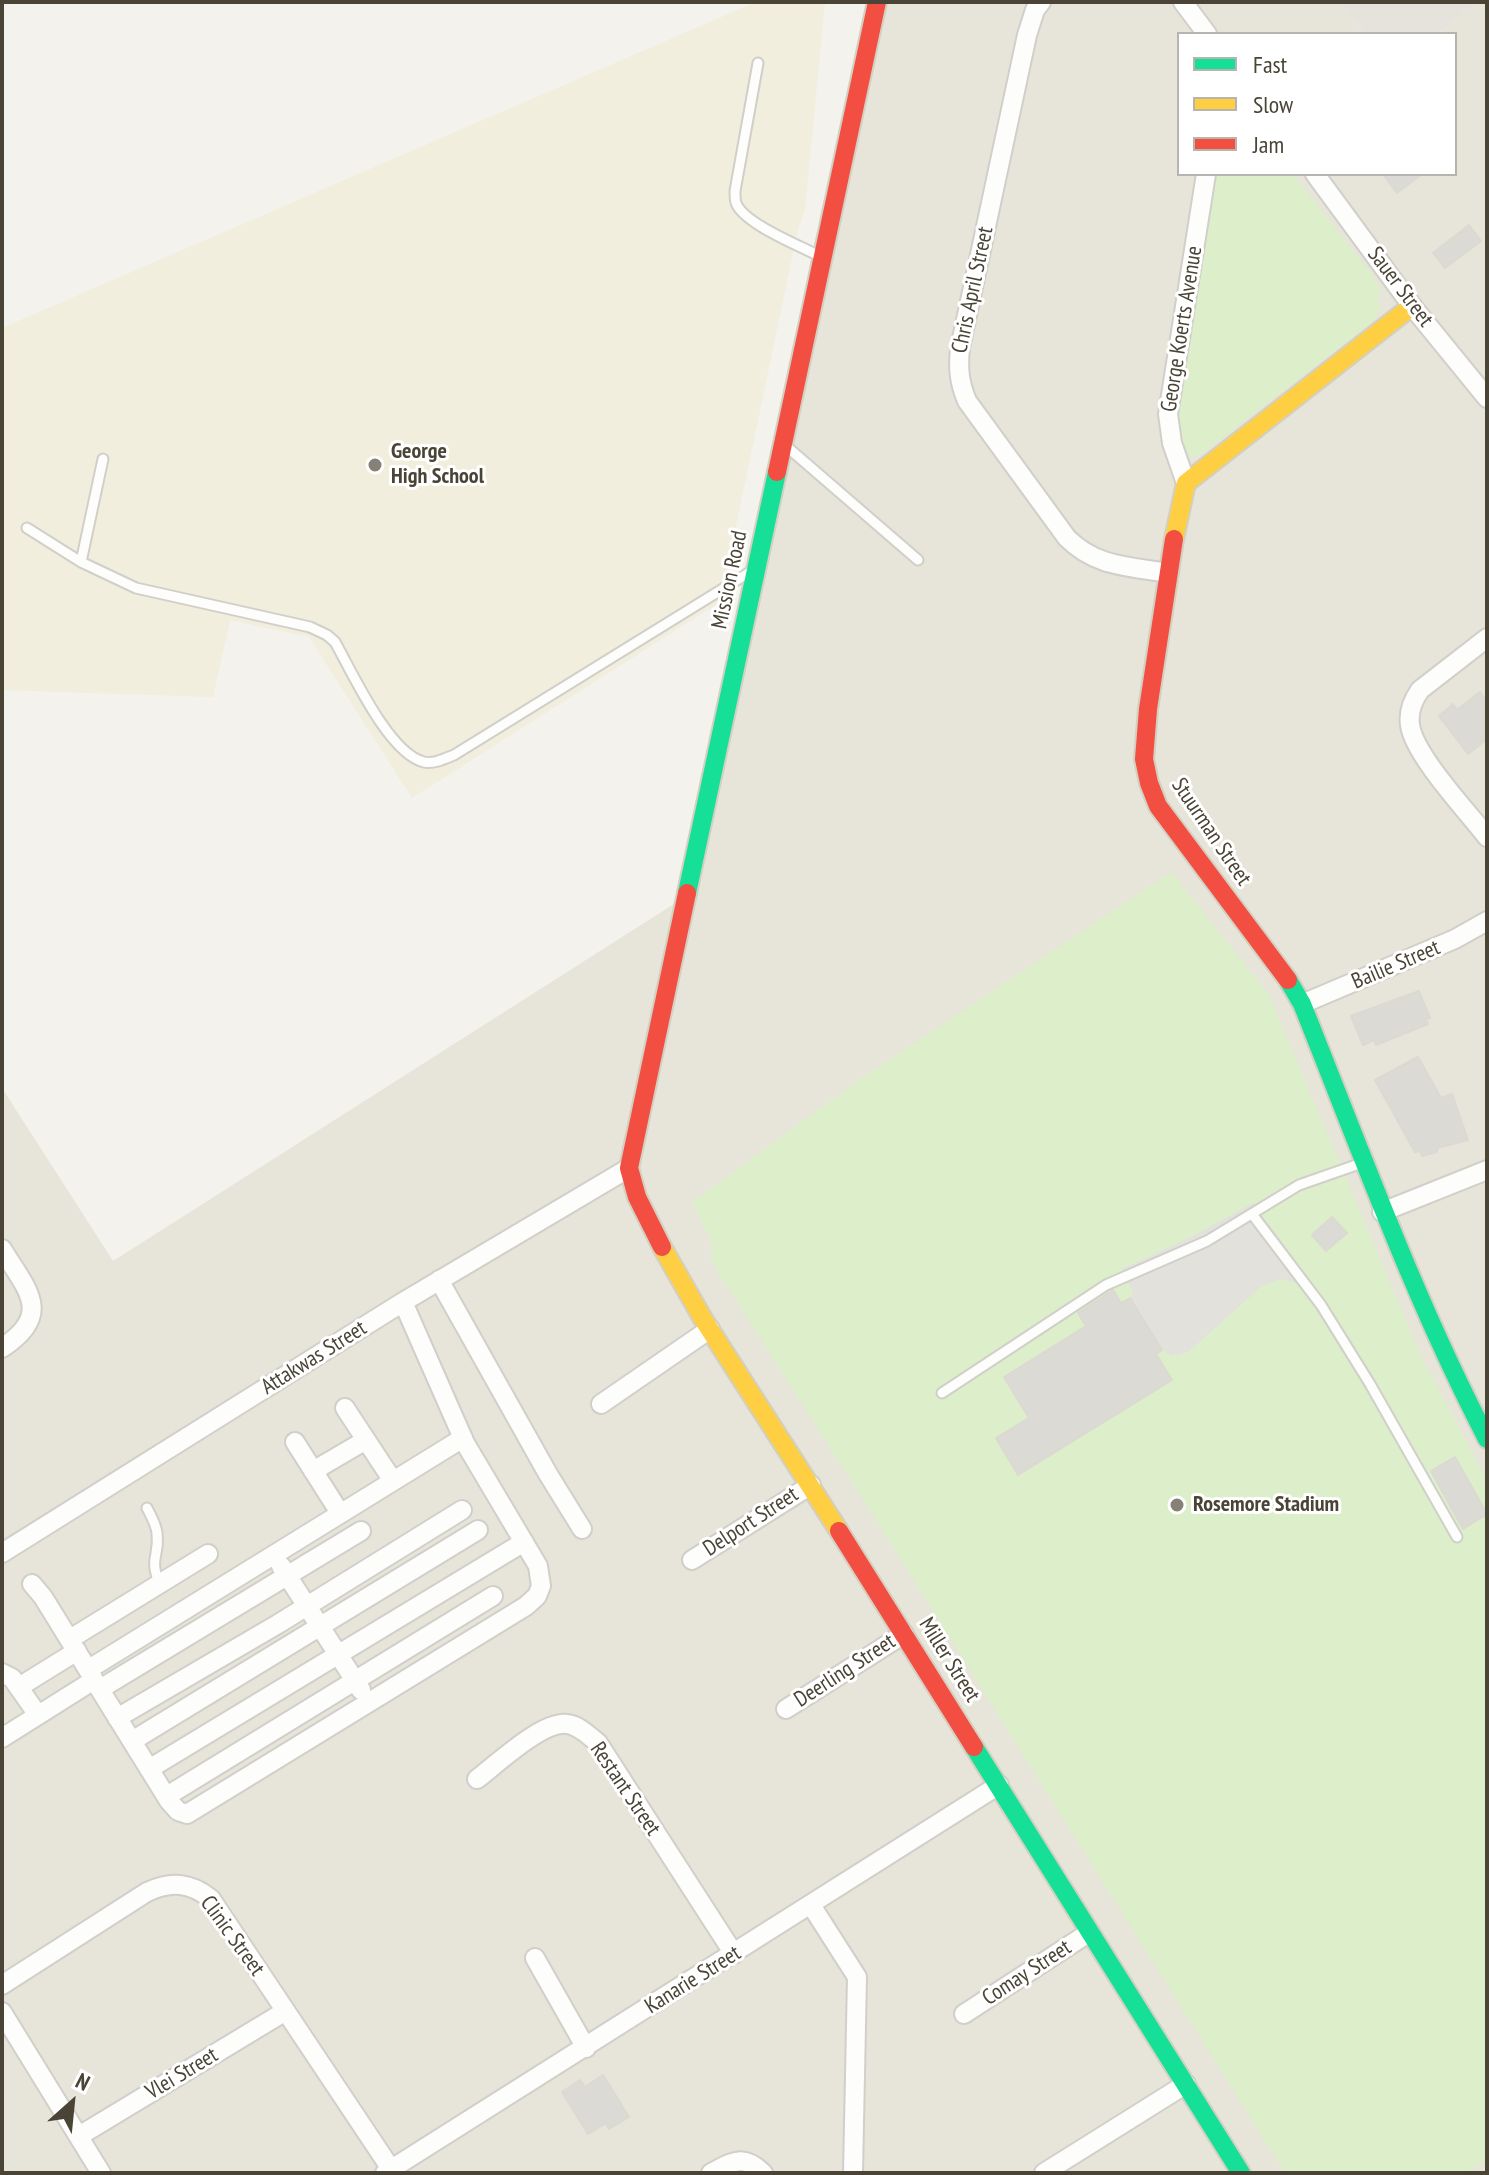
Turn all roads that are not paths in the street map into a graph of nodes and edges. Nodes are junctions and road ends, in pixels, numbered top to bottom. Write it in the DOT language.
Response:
graph roads {
  1 [pos="877,2"];
  2 [pos="1041,2"];
  3 [pos="1183,2"];
  4 [pos="1206,32"];
  5 [pos="758,63"];
  6 [pos="1206,176"];
  7 [pos="1316,176"];
  8 [pos="822,258"];
  9 [pos="1412,306"];
  10 [pos="1487,398"];
  11 [pos="783,444"];
  12 [pos="103,459"];
  13 [pos="1186,483"];
  14 [pos="27,528"];
  15 [pos="918,560"];
  16 [pos="81,562"];
  17 [pos="757,568"];
  18 [pos="1167,573"];
  19 [pos="1487,638"];
  20 [pos="1487,837"];
  21 [pos="1487,921"];
  22 [pos="1302,1004"];
  23 [pos="1363,1163"];
  24 [pos="629,1168"];
  25 [pos="1487,1170"];
  26 [pos="1382,1212"];
  27 [pos="1252,1214"];
  28 [pos="2,1249"];
  29 [pos="439,1280"];
  30 [pos="403,1302"];
  31 [pos="710,1329"];
  32 [pos="2,1348"];
  33 [pos="942,1393"];
  34 [pos="601,1404"];
  35 [pos="345,1408"];
  36 [pos="463,1438"];
  37 [pos="1487,1439"];
  38 [pos="366,1440"];
  39 [pos="295,1442"];
  40 [pos="313,1471"];
  41 [pos="393,1481"];
  42 [pos="811,1485"];
  43 [pos="147,1508"];
  44 [pos="462,1510"];
  45 [pos="340,1513"];
  46 [pos="582,1529"];
  47 [pos="478,1530"];
  48 [pos="361,1531"];
  49 [pos="1457,1537"];
  50 [pos="524,1542"];
  51 [pos="394,1551"];
  52 [pos="2,1553"];
  53 [pos="208,1554"];
  54 [pos="273,1554"];
  55 [pos="692,1560"];
  56 [pos="407,1572"];
  57 [pos="287,1575"];
  58 [pos="32,1584"];
  59 [pos="160,1585"];
  60 [pos="493,1596"];
  61 [pos="425,1601"];
  62 [pos="307,1605"];
  63 [pos="179,1614"];
  64 [pos="398,1617"];
  65 [pos="320,1626"];
  66 [pos="904,1634"];
  67 [pos="414,1644"];
  68 [pos="74,1645"];
  69 [pos="339,1655"];
  70 [pos="428,1666"];
  71 [pos="2,1673"];
  72 [pos="94,1680"];
  73 [pos="355,1681"];
  74 [pos="19,1687"];
  75 [pos="369,1702"];
  76 [pos="786,1709"];
  77 [pos="38,1715"];
  78 [pos="117,1718"];
  79 [pos="2,1738"];
  80 [pos="132,1741"];
  81 [pos="149,1769"];
  82 [pos="477,1779"];
  83 [pos="999,1785"];
  84 [pos="167,1796"];
  85 [pos="811,1905"];
  86 [pos="1090,1932"];
  87 [pos="734,1954"];
  88 [pos="535,1958"];
  89 [pos="2,1985"];
  90 [pos="2,2012"];
  91 [pos="284,2012"];
  92 [pos="964,2014"];
  93 [pos="586,2048"];
  94 [pos="1186,2084"];
  95 [pos="79,2136"];
  96 [pos="388,2171"];
  97 [pos="101,2173"];
  98 [pos="711,2173"];
  99 [pos="763,2173"];
  100 [pos="853,2173"];
  101 [pos="1044,2173"];
  102 [pos="1241,2173"];
  1 -- 8 [label="street, Mission Road"];
  2 -- 18 [label="street, Chris April Street"];
  3 -- 4 [label="street"];
  5 -- 8 [label="lane"];
  6 -- 13 [label="street, George Koerts Avenue"];
  7 -- 9 [label="street, Sauer Street"];
  8 -- 11 [label="street, Mission Road"];
  9 -- 10 [label="street, Sauer Street"];
  9 -- 13 [label="street"];
  11 -- 15 [label="lane"];
  11 -- 17 [label="street, Mission Road"];
  12 -- 16 [label="lane"];
  13 -- 18 [label="street, Stuurman Street"];
  14 -- 16 [label="lane"];
  16 -- 17 [label="lane"];
  17 -- 24 [label="street, Mission Road"];
  18 -- 22 [label="street, Stuurman Street"];
  19 -- 20 [label="street"];
  21 -- 22 [label="street, Bailie Street"];
  22 -- 23 [label="street, Stuurman Street"];
  23 -- 26 [label="street, Stuurman Street"];
  23 -- 27 [label="lane"];
  24 -- 29 [label="street, Attakwas Street"];
  24 -- 31 [label="street, Miller Street"];
  25 -- 26 [label="street"];
  26 -- 37 [label="street, Stuurman Street"];
  27 -- 33 [label="lane"];
  27 -- 49 [label="lane"];
  28 -- 32 [label="street"];
  29 -- 30 [label="street, Attakwas Street"];
  29 -- 46 [label="street"];
  30 -- 36 [label="street"];
  30 -- 52 [label="street, Attakwas Street"];
  31 -- 34 [label="street"];
  31 -- 42 [label="street, Miller Street"];
  35 -- 38 [label="street"];
  36 -- 41 [label="street"];
  36 -- 50 [label="street"];
  38 -- 40 [label="street"];
  38 -- 41 [label="street"];
  39 -- 40 [label="street"];
  40 -- 45 [label="street"];
  41 -- 45 [label="street"];
  42 -- 55 [label="street, Delport Street"];
  42 -- 66 [label="street, Miller Street"];
  43 -- 59 [label="lane"];
  44 -- 51 [label="street"];
  45 -- 54 [label="street"];
  47 -- 56 [label="street"];
  48 -- 57 [label="street"];
  50 -- 61 [label="street"];
  50 -- 70 [label="street"];
  51 -- 56 [label="street"];
  51 -- 62 [label="street"];
  53 -- 59 [label="street"];
  54 -- 57 [label="street"];
  54 -- 63 [label="street"];
  56 -- 61 [label="street"];
  56 -- 65 [label="street"];
  57 -- 62 [label="street"];
  57 -- 72 [label="street"];
  58 -- 68 [label="street"];
  59 -- 63 [label="street"];
  59 -- 68 [label="street"];
  60 -- 67 [label="street"];
  61 -- 64 [label="street"];
  62 -- 65 [label="street"];
  62 -- 78 [label="street"];
  63 -- 72 [label="street"];
  64 -- 67 [label="street"];
  64 -- 69 [label="street"];
  65 -- 69 [label="street"];
  65 -- 80 [label="street"];
  66 -- 76 [label="street, Deerling Street"];
  66 -- 83 [label="street, Miller Street"];
  67 -- 70 [label="street"];
  67 -- 73 [label="street"];
  68 -- 72 [label="street"];
  68 -- 74 [label="street"];
  69 -- 73 [label="street"];
  69 -- 81 [label="street"];
  70 -- 75 [label="street"];
  71 -- 74 [label="street"];
  72 -- 77 [label="street"];
  72 -- 78 [label="street"];
  73 -- 75 [label="street"];
  73 -- 84 [label="street"];
  74 -- 77 [label="street"];
  75 -- 84 [label="street"];
  77 -- 79 [label="street"];
  78 -- 80 [label="street"];
  80 -- 81 [label="street"];
  81 -- 84 [label="street"];
  82 -- 87 [label="street, Restant Street"];
  83 -- 85 [label="street, Kanarie Street"];
  83 -- 86 [label="street, Miller Street"];
  85 -- 87 [label="street, Kanarie Street"];
  85 -- 100 [label="street"];
  86 -- 92 [label="street, Comay Street"];
  86 -- 94 [label="street, Miller Street"];
  87 -- 93 [label="street, Kanarie Street"];
  88 -- 93 [label="street"];
  89 -- 91 [label="street, Clinic Street"];
  90 -- 95 [label="street"];
  91 -- 95 [label="street, Vlei Street"];
  91 -- 96 [label="street, Clinic Street"];
  93 -- 96 [label="street, Kanarie Street"];
  94 -- 101 [label="street"];
  94 -- 102 [label="street, Miller Street"];
  95 -- 97 [label="street"];
  98 -- 99 [label="street"];
}
